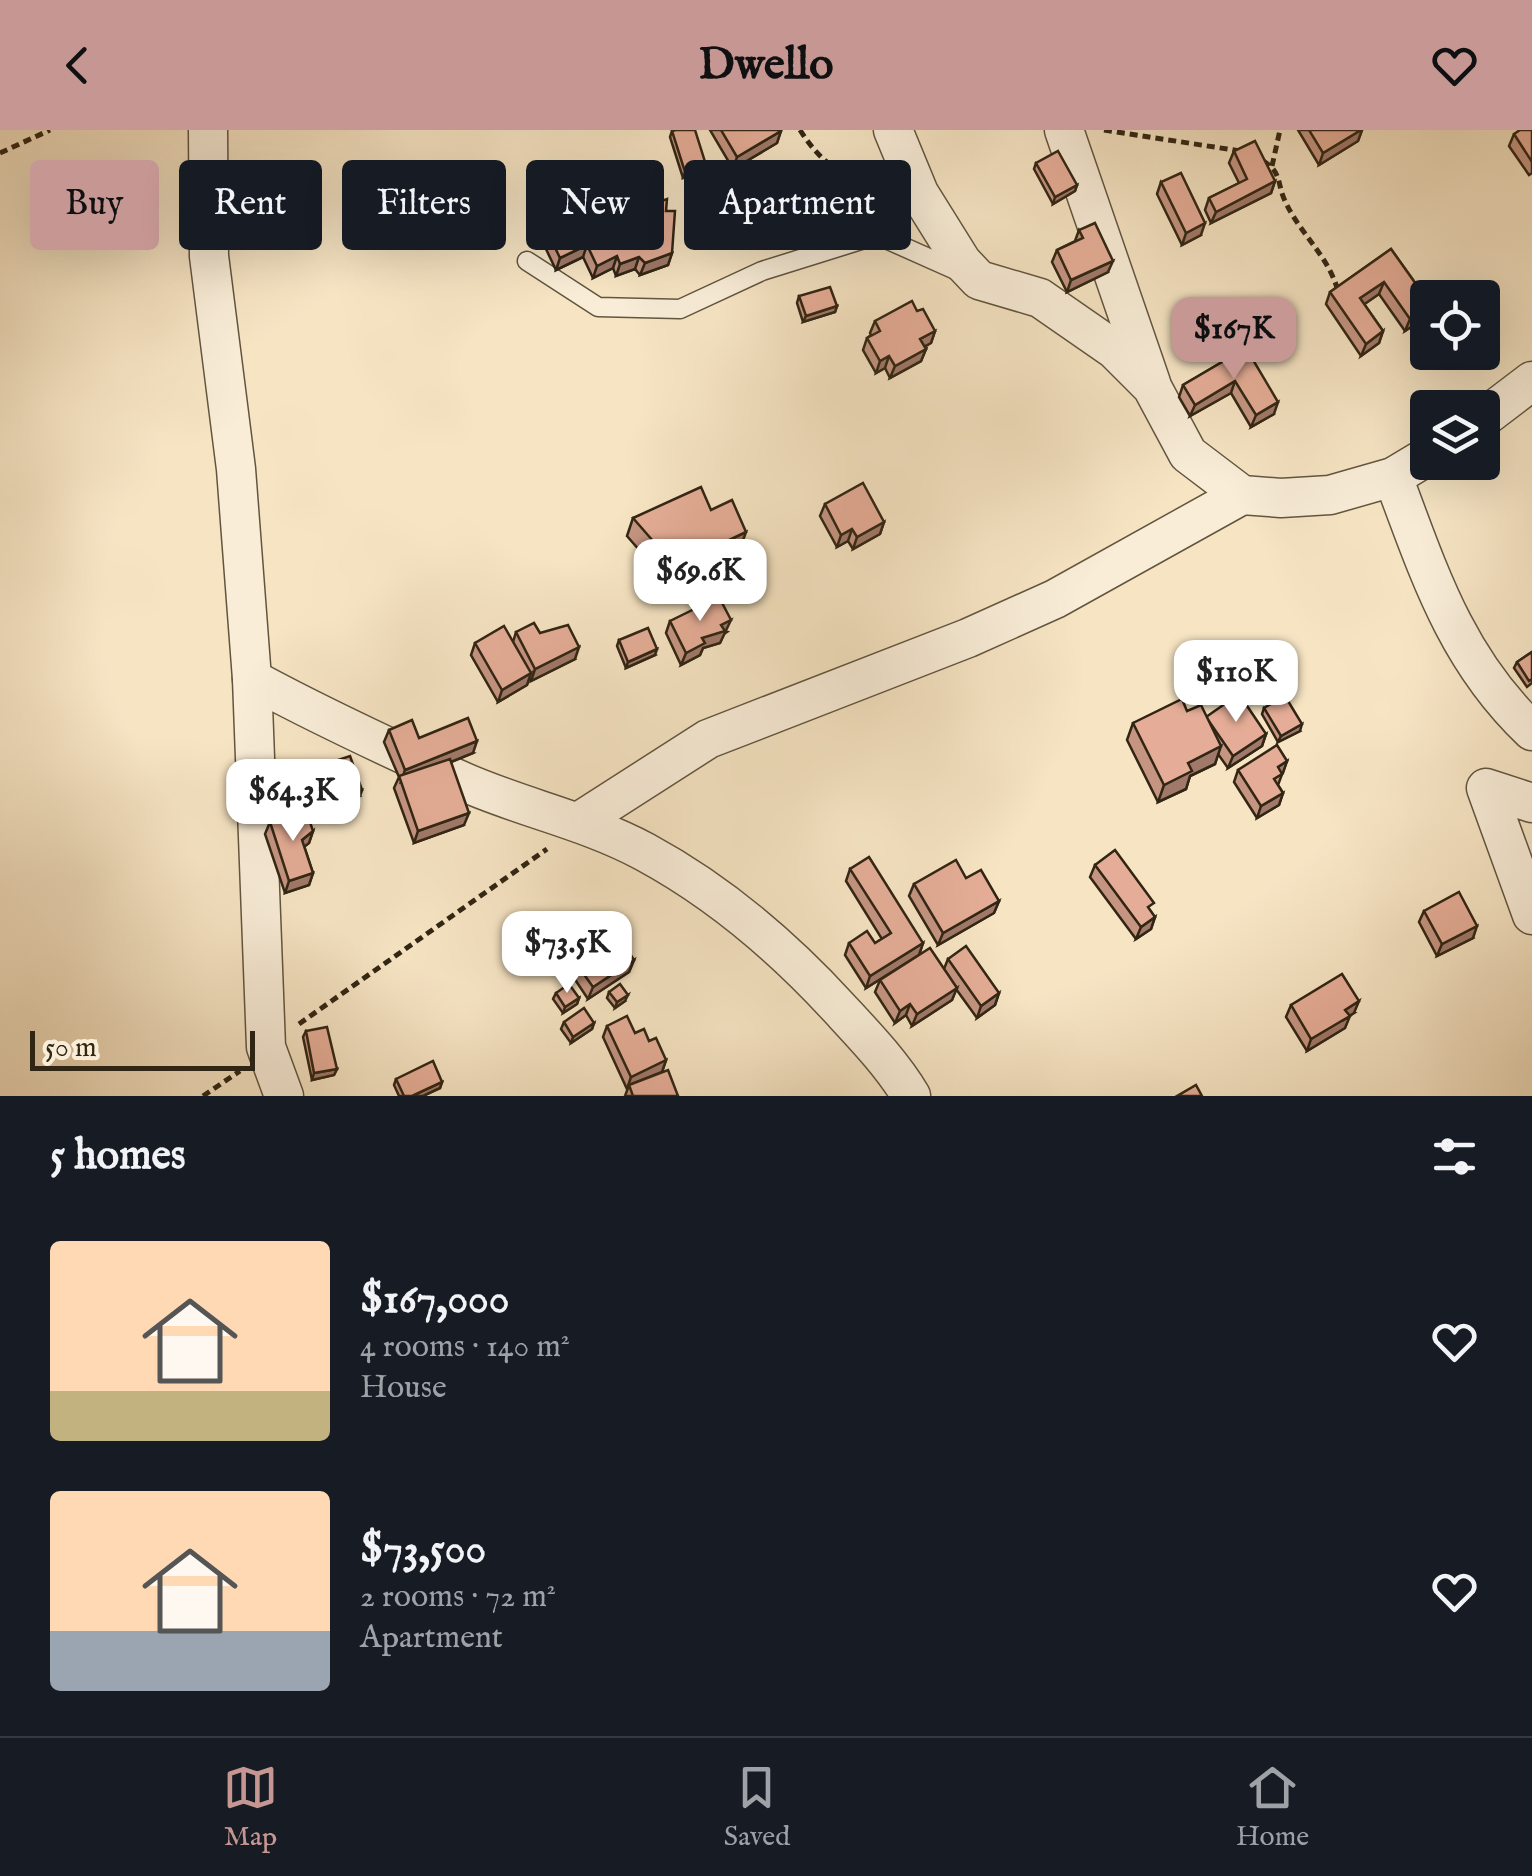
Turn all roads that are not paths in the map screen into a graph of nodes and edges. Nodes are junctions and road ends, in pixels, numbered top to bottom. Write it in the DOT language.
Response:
graph roads {
  1 [pos="208,130"];
  2 [pos="893,130"];
  3 [pos="1064,130"];
  4 [pos="528,261"];
  5 [pos="978,280"];
  6 [pos="1532,380"];
  7 [pos="1152,388"];
  8 [pos="1500,405"];
  9 [pos="1410,467"];
  10 [pos="1393,477"];
  11 [pos="1242,495"];
  12 [pos="252,679"];
  13 [pos="1532,731"];
  14 [pos="1532,803"];
  15 [pos="580,821"];
  16 [pos="1532,916"];
  17 [pos="284,1096"];
  18 [pos="911,1096"];
  1 -- 12 [label="street"];
  2 -- 5 [label="street"];
  3 -- 7 [label="street"];
  4 -- 5 [label="lane"];
  5 -- 7 [label="street"];
  6 -- 8 [label="street"];
  7 -- 11 [label="street"];
  9 -- 10 [label="street"];
  10 -- 11 [label="street"];
  10 -- 13 [label="street"];
  11 -- 15 [label="street"];
  12 -- 15 [label="street"];
  12 -- 17 [label="street"];
  14 -- 16 [label="street"];
  15 -- 18 [label="street"];
}
